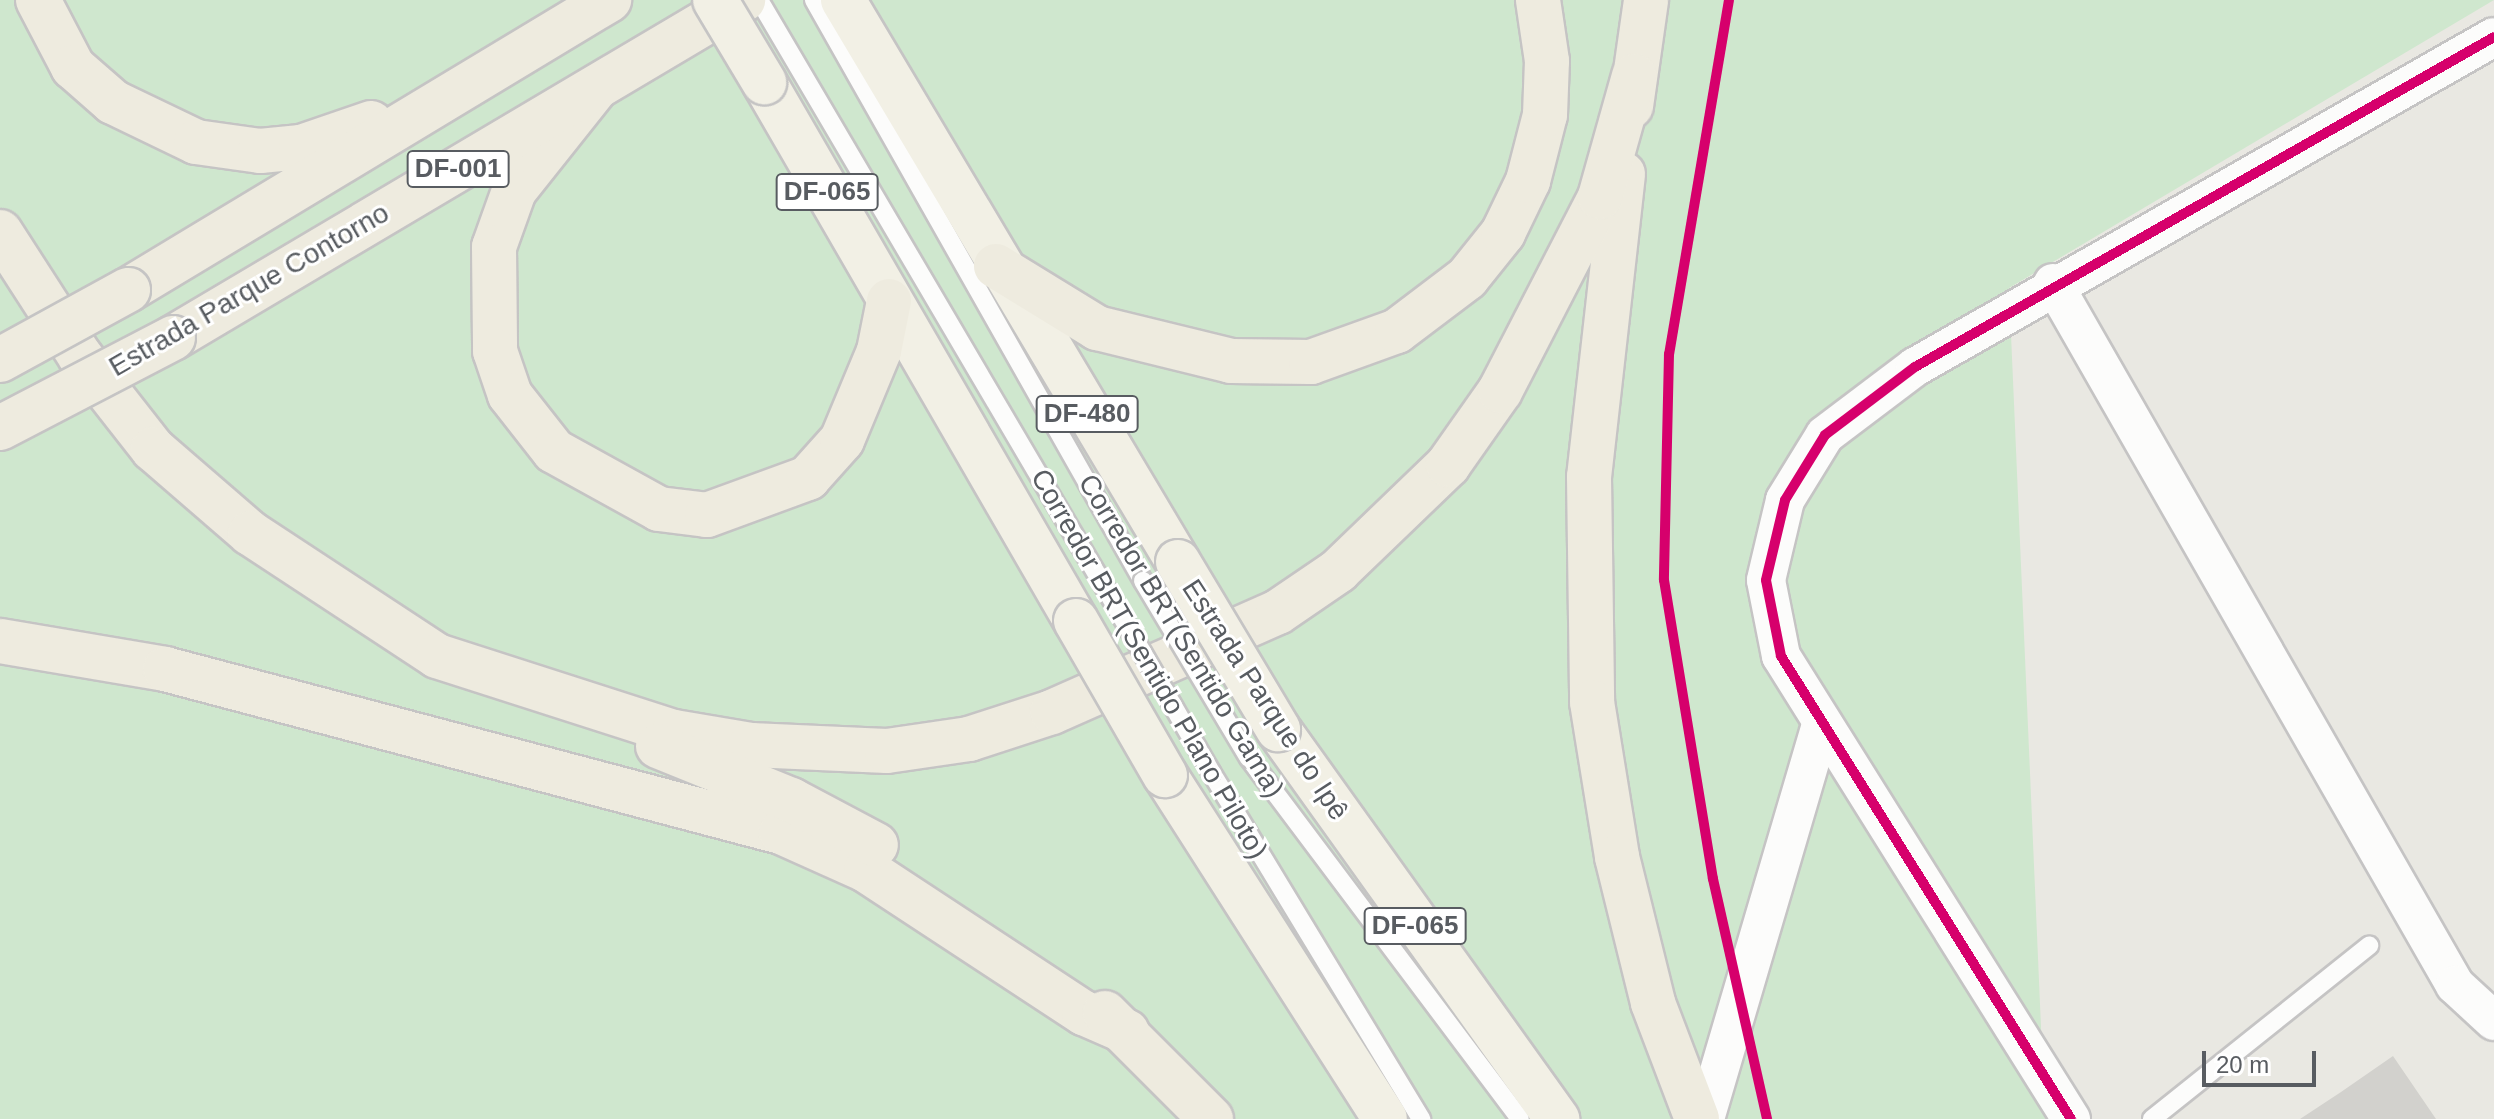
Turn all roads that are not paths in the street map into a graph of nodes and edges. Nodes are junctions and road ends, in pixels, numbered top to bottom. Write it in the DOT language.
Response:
graph roads {
  1 [pos="38,0"];
  2 [pos="609,0"];
  3 [pos="715,0"];
  4 [pos="743,0"];
  5 [pos="759,0"];
  6 [pos="814,0"];
  7 [pos="1538,0"];
  8 [pos="1646,0"];
  9 [pos="846,21"];
  10 [pos="2494,37"];
  11 [pos="781,72"];
  12 [pos="1634,76"];
  13 [pos="467,88"];
  14 [pos="595,89"];
  15 [pos="0,232"];
  16 [pos="996,266"];
  17 [pos="2053,283"];
  18 [pos="889,301"];
  19 [pos="0,360"];
  20 [pos="0,428"];
  21 [pos="1160,572"];
  22 [pos="1094,610"];
  23 [pos="0,641"];
  24 [pos="567,699"];
  25 [pos="1821,725"];
  26 [pos="1264,743"];
  27 [pos="2369,946"];
  28 [pos="2494,1021"];
  29 [pos="1127,1032"];
  30 [pos="1211,1119"];
  31 [pos="1385,1119"];
  32 [pos="1421,1119"];
  33 [pos="1520,1119"];
  34 [pos="1557,1119"];
  35 [pos="1697,1119"];
  36 [pos="1705,1119"];
  37 [pos="2071,1119"];
  38 [pos="2152,1119"];
  1 -- 13 [label="highway"];
  2 -- 13 [label="highway, DF-001"];
  3 -- 11 [label="main road, DF-065, bridge"];
  4 -- 14 [label="highway, Estrada Parque Contorno / DF-001"];
  5 -- 11 [label="lane, Corredor BRT(Sentido Plano Piloto)"];
  6 -- 9 [label="lane, Corredor BRT(Sentido Gama)"];
  7 -- 16 [label="highway"];
  8 -- 12 [label="highway"];
  9 -- 16 [label="main road, DF-480"];
  9 -- 21 [label="lane, Corredor BRT(Sentido Gama)"];
  10 -- 17 [label="street"];
  11 -- 18 [label="main road, DF-065"];
  11 -- 22 [label="lane, Corredor BRT(Sentido Plano Piloto)"];
  12 -- 24 [label="highway"];
  12 -- 35 [label="highway"];
  13 -- 19 [label="highway, DF-001, bridge"];
  14 -- 18 [label="highway"];
  14 -- 20 [label="highway, Estrada Parque Contorno / DF-001, bridge"];
  15 -- 24 [label="highway"];
  16 -- 21 [label="main road, Estrada Parque do Ipê / DF-480"];
  17 -- 25 [label="street"];
  17 -- 28 [label="street"];
  18 -- 22 [label="main road, DF-065"];
  21 -- 26 [label="main road, Estrada Parque do Ipê / DF-065, bridge"];
  22 -- 31 [label="main road, DF-065, bridge"];
  22 -- 32 [label="lane, Corredor BRT(Sentido Plano Piloto), bridge"];
  23 -- 29 [label="highway"];
  24 -- 29 [label="highway"];
  25 -- 36 [label="street"];
  25 -- 37 [label="street"];
  26 -- 33 [label="lane, Corredor BRT(Sentido Gama)"];
  26 -- 34 [label="main road, Estrada Parque do Ipê / DF-065"];
  27 -- 38 [label="lane"];
  29 -- 30 [label="highway"];
}
